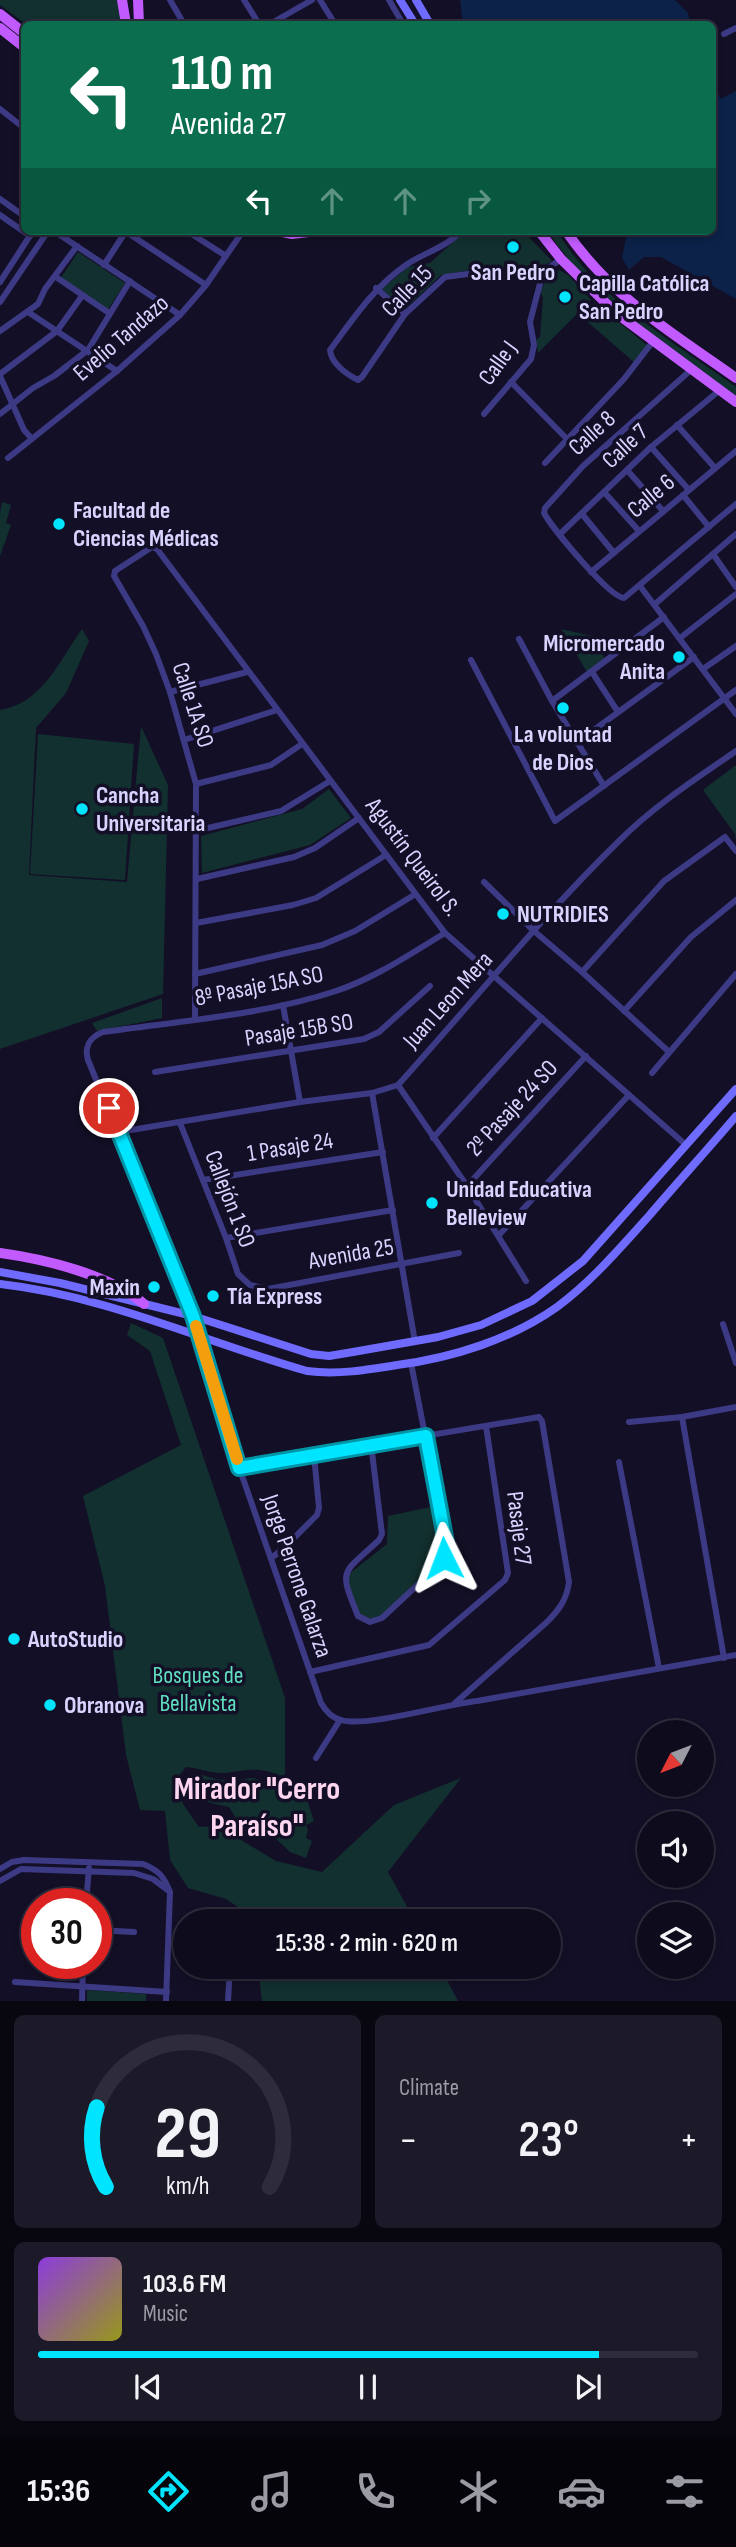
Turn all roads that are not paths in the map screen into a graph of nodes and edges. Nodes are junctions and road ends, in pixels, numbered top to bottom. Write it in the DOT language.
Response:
graph roads {
  1 [pos="122,0"];
  2 [pos="138,0"];
  3 [pos="170,0"];
  4 [pos="244,0"];
  5 [pos="312,0"];
  6 [pos="320,0"];
  7 [pos="389,0"];
  8 [pos="400,0"];
  9 [pos="416,0"];
  10 [pos="0,14"];
  11 [pos="126,21"];
  12 [pos="139,21"];
  13 [pos="182,21"];
  14 [pos="257,21"];
  15 [pos="275,21"];
  16 [pos="333,21"];
  17 [pos="401,21"];
  18 [pos="413,21"];
  19 [pos="428,21"];
  20 [pos="736,28"];
  21 [pos="0,30"];
  22 [pos="21,31"];
  23 [pos="724,34"];
  24 [pos="21,46"];
  25 [pos="0,109"];
  26 [pos="21,126"];
  27 [pos="0,199"];
  28 [pos="21,214"];
  29 [pos="0,215"];
  30 [pos="21,227"];
  31 [pos="31,235"];
  32 [pos="45,235"];
  33 [pos="60,235"];
  34 [pos="123,235"];
  35 [pos="132,235"];
  36 [pos="193,235"];
  37 [pos="240,235"];
  38 [pos="455,235"];
  39 [pos="542,235"];
  40 [pos="569,235"];
  41 [pos="77,246"];
  42 [pos="226,256"];
  43 [pos="561,259"];
  44 [pos="104,265"];
  45 [pos="543,272"];
  46 [pos="56,277"];
  47 [pos="130,281"];
  48 [pos="0,282"];
  49 [pos="206,285"];
  50 [pos="376,288"];
  51 [pos="82,296"];
  52 [pos="0,302"];
  53 [pos="28,312"];
  54 [pos="109,313"];
  55 [pos="405,314"];
  56 [pos="180,315"];
  57 [pos="0,331"];
  58 [pos="57,331"];
  59 [pos="653,340"];
  60 [pos="88,350"];
  61 [pos="692,369"];
  62 [pos="117,371"];
  63 [pos="0,375"];
  64 [pos="736,379"];
  65 [pos="511,382"];
  66 [pos="720,390"];
  67 [pos="736,402"];
  68 [pos="12,405"];
  69 [pos="0,414"];
  70 [pos="484,414"];
  71 [pos="677,425"];
  72 [pos="32,439"];
  73 [pos="567,439"];
  74 [pos="651,447"];
  75 [pos="736,451"];
  76 [pos="8,458"];
  77 [pos="545,463"];
  78 [pos="715,468"];
  79 [pos="627,470"];
  80 [pos="604,492"];
  81 [pos="686,493"];
  82 [pos="736,505"];
  83 [pos="663,511"];
  84 [pos="582,514"];
  85 [pos="709,527"];
  86 [pos="639,531"];
  87 [pos="560,534"];
  88 [pos="736,534"];
  89 [pos="157,549"];
  90 [pos="614,553"];
  91 [pos="713,554"];
  92 [pos="591,572"];
  93 [pos="640,586"];
  94 [pos="736,587"];
  95 [pos="736,594"];
  96 [pos="655,604"];
  97 [pos="664,617"];
  98 [pos="680,638"];
  99 [pos="519,639"];
  100 [pos="736,646"];
  101 [pos="694,657"];
  102 [pos="471,660"];
  103 [pos="703,669"];
  104 [pos="592,671"];
  105 [pos="247,672"];
  106 [pos="736,690"];
  107 [pos="170,692"];
  108 [pos="724,697"];
  109 [pos="552,701"];
  110 [pos="277,710"];
  111 [pos="618,712"];
  112 [pos="736,714"];
  113 [pos="184,740"];
  114 [pos="576,743"];
  115 [pos="302,744"];
  116 [pos="736,751"];
  117 [pos="330,781"];
  118 [pos="196,785"];
  119 [pos="604,786"];
  120 [pos="359,818"];
  121 [pos="195,831"];
  122 [pos="736,851"];
  123 [pos="386,855"];
  124 [pos="197,879"];
  125 [pos="484,882"];
  126 [pos="414,895"];
  127 [pos="736,900"];
  128 [pos="196,923"];
  129 [pos="534,931"];
  130 [pos="445,933"];
  131 [pos="582,972"];
  132 [pos="195,974"];
  133 [pos="736,974"];
  134 [pos="495,976"];
  135 [pos="430,986"];
  136 [pos="283,1005"];
  137 [pos="624,1011"];
  138 [pos="542,1018"];
  139 [pos="195,1019"];
  140 [pos="290,1051"];
  141 [pos="668,1051"];
  142 [pos="586,1056"];
  143 [pos="88,1060"];
  144 [pos="155,1072"];
  145 [pos="652,1073"];
  146 [pos="398,1085"];
  147 [pos="736,1089"];
  148 [pos="372,1093"];
  149 [pos="629,1095"];
  150 [pos="300,1102"];
  151 [pos="736,1116"];
  152 [pos="180,1123"];
  153 [pos="119,1132"];
  154 [pos="433,1138"];
  155 [pos="686,1145"];
  156 [pos="383,1152"];
  157 [pos="202,1180"];
  158 [pos="467,1186"];
  159 [pos="393,1210"];
  160 [pos="499,1235"];
  161 [pos="226,1238"];
  162 [pos="0,1253"];
  163 [pos="459,1253"];
  164 [pos="402,1265"];
  165 [pos="0,1272"];
  166 [pos="526,1281"];
  167 [pos="0,1284"];
  168 [pos="250,1285"];
  169 [pos="144,1304"];
  170 [pos="193,1316"];
  171 [pos="723,1324"];
  172 [pos="200,1338"];
  173 [pos="415,1342"];
  174 [pos="411,1363"];
  175 [pos="736,1363"];
  176 [pos="736,1407"];
  177 [pos="682,1417"];
  178 [pos="629,1422"];
  179 [pos="486,1426"];
  180 [pos="426,1436"];
  181 [pos="371,1444"];
  182 [pos="314,1455"];
  183 [pos="619,1462"];
  184 [pos="239,1468"];
  185 [pos="271,1558"];
  186 [pos="736,1656"];
  187 [pos="724,1658"];
  188 [pos="659,1668"];
  189 [pos="310,1672"];
  190 [pos="455,1703"];
  191 [pos="340,1720"];
  192 [pos="316,1758"];
  193 [pos="90,1863"];
  194 [pos="0,1869"];
  195 [pos="89,1872"];
  196 [pos="0,1881"];
  197 [pos="88,1888"];
  198 [pos="170,1892"];
  199 [pos="112,1931"];
  200 [pos="134,1932"];
  201 [pos="82,1979"];
  202 [pos="229,1979"];
  203 [pos="15,1982"];
  204 [pos="82,1986"];
  205 [pos="167,1992"];
  206 [pos="82,2001"];
  207 [pos="166,2001"];
  208 [pos="228,2001"];
  1 -- 11 [label="main road"];
  2 -- 12 [label="main road"];
  3 -- 13 [label="street"];
  4 -- 14 [label="street"];
  5 -- 15 [label="street"];
  6 -- 16 [label="street"];
  7 -- 17 [label="street"];
  8 -- 18 [label="main road"];
  9 -- 19 [label="main road"];
  10 -- 22 [label="main road"];
  20 -- 23 [label="street"];
  21 -- 24 [label="main road"];
  25 -- 26 [label="street"];
  27 -- 28 [label="street"];
  29 -- 30 [label="street"];
  31 -- 48 [label="street"];
  32 -- 52 [label="street"];
  33 -- 41 [label="street"];
  34 -- 44 [label="street"];
  35 -- 49 [label="street"];
  36 -- 42 [label="street"];
  37 -- 42 [label="street, Evelio Tandazo"];
  38 -- 50 [label="street"];
  39 -- 43 [label="main road"];
  40 -- 64 [label="main road"];
  41 -- 44 [label="street"];
  41 -- 46 [label="street"];
  42 -- 49 [label="street, Evelio Tandazo"];
  43 -- 45 [label="street"];
  43 -- 59 [label="main road"];
  44 -- 47 [label="street"];
  45 -- 55 [label="street, Calle 15"];
  45 -- 65 [label="street, Calle J"];
  46 -- 51 [label="street"];
  46 -- 53 [label="street"];
  47 -- 54 [label="street"];
  47 -- 56 [label="street"];
  49 -- 56 [label="street, Evelio Tandazo"];
  50 -- 55 [label="street"];
  50 -- 55 [label="street, Calle 15"];
  51 -- 54 [label="street"];
  51 -- 58 [label="street"];
  53 -- 57 [label="street"];
  53 -- 58 [label="street"];
  54 -- 60 [label="street"];
  56 -- 62 [label="street, Evelio Tandazo"];
  58 -- 60 [label="street"];
  58 -- 63 [label="street"];
  59 -- 61 [label="main road"];
  59 -- 73 [label="street"];
  60 -- 62 [label="street"];
  60 -- 68 [label="street"];
  61 -- 66 [label="main road"];
  61 -- 87 [label="street, Calle 8"];
  62 -- 72 [label="street, Evelio Tandazo"];
  63 -- 68 [label="street"];
  65 -- 70 [label="street, Calle J"];
  65 -- 73 [label="street"];
  66 -- 67 [label="main road"];
  66 -- 71 [label="street, Calle 7"];
  68 -- 69 [label="street"];
  68 -- 72 [label="street"];
  71 -- 74 [label="street, Calle 7"];
  71 -- 78 [label="street"];
  72 -- 76 [label="street, Evelio Tandazo"];
  73 -- 77 [label="street"];
  74 -- 79 [label="street, Calle 7"];
  74 -- 81 [label="street"];
  75 -- 78 [label="street, Calle 6"];
  78 -- 81 [label="street, Calle 6"];
  79 -- 80 [label="street, Calle 7"];
  79 -- 83 [label="street"];
  80 -- 84 [label="street, Calle 7"];
  80 -- 86 [label="street"];
  81 -- 83 [label="street, Calle 6"];
  81 -- 85 [label="street"];
  82 -- 85 [label="street"];
  83 -- 86 [label="street, Calle 6"];
  84 -- 87 [label="street, Calle 7"];
  84 -- 90 [label="street"];
  85 -- 93 [label="street"];
  86 -- 90 [label="street, Calle 6"];
  87 -- 92 [label="street, Calle 8"];
  88 -- 91 [label="street"];
  89 -- 105 [label="street, Agustín Queirol S."];
  89 -- 107 [label="street, Calle 1A SO"];
  90 -- 92 [label="street, Calle 6"];
  91 -- 94 [label="street"];
  91 -- 96 [label="street"];
  92 -- 93 [label="street, Calle 8"];
  93 -- 96 [label="street"];
  95 -- 98 [label="street"];
  96 -- 97 [label="street"];
  97 -- 98 [label="street"];
  97 -- 104 [label="street"];
  98 -- 101 [label="street"];
  99 -- 109 [label="street"];
  100 -- 103 [label="street"];
  101 -- 103 [label="street"];
  101 -- 111 [label="street"];
  102 -- 119 [label="street"];
  103 -- 108 [label="street"];
  104 -- 109 [label="street"];
  104 -- 111 [label="street"];
  105 -- 107 [label="street"];
  105 -- 110 [label="street, Agustín Queirol S."];
  106 -- 108 [label="street"];
  107 -- 113 [label="street, Calle 1A SO"];
  108 -- 112 [label="street"];
  108 -- 119 [label="street"];
  109 -- 114 [label="street"];
  110 -- 113 [label="street"];
  110 -- 115 [label="street, Agustín Queirol S."];
  111 -- 114 [label="street"];
  113 -- 118 [label="street, Calle 1A SO"];
  114 -- 119 [label="street"];
  115 -- 117 [label="street, Agustín Queirol S."];
  115 -- 118 [label="street"];
  116 -- 129 [label="street, Juan Leon Mera"];
  117 -- 120 [label="street, Agustín Queirol S."];
  117 -- 121 [label="street"];
  118 -- 121 [label="street, Calle 1A SO"];
  120 -- 123 [label="street, Agustín Queirol S."];
  120 -- 124 [label="street"];
  121 -- 124 [label="street, Calle 1A SO"];
  122 -- 131 [label="street"];
  123 -- 126 [label="street, Agustín Queirol S."];
  123 -- 128 [label="street"];
  124 -- 128 [label="street, Calle 1A SO"];
  125 -- 129 [label="street"];
  126 -- 130 [label="street, Agustín Queirol S."];
  126 -- 132 [label="street"];
  127 -- 137 [label="street"];
  128 -- 132 [label="street, Calle 1A SO"];
  129 -- 131 [label="street"];
  129 -- 134 [label="street, Juan Leon Mera"];
  130 -- 134 [label="street, Agustín Queirol S."];
  130 -- 136 [label="street, 8º Pasaje 15A SO"];
  131 -- 137 [label="street"];
  132 -- 139 [label="street, Calle 1A SO"];
  133 -- 141 [label="street"];
  134 -- 138 [label="street, Agustín Queirol S."];
  134 -- 146 [label="street, Juan Leon Mera"];
  135 -- 140 [label="street, Pasaje 15B SO"];
  136 -- 139 [label="street, 8º Pasaje 15A SO"];
  136 -- 140 [label="street"];
  137 -- 141 [label="street"];
  138 -- 142 [label="street, Agustín Queirol S."];
  138 -- 154 [label="street"];
  139 -- 143 [label="street, 8º Pasaje 15A SO"];
  140 -- 144 [label="street, Pasaje 15B SO"];
  140 -- 150 [label="street"];
  141 -- 145 [label="street"];
  142 -- 149 [label="street, Agustín Queirol S."];
  142 -- 158 [label="street, 2º Pasaje 24 SO"];
  143 -- 153 [label="street, Jorge Perrone Galarza"];
  146 -- 148 [label="street"];
  146 -- 154 [label="street"];
  147 -- 155 [label="main road"];
  148 -- 150 [label="street"];
  148 -- 156 [label="street"];
  149 -- 155 [label="street, Agustín Queirol S."];
  149 -- 160 [label="street"];
  150 -- 152 [label="street"];
  151 -- 174 [label="main road"];
  152 -- 153 [label="street"];
  152 -- 157 [label="street, Callejón 1 SO"];
  153 -- 170 [label="street, Jorge Perrone Galarza"];
  154 -- 158 [label="street"];
  155 -- 173 [label="main road"];
  156 -- 157 [label="street, 1 Pasaje 24"];
  156 -- 159 [label="street"];
  157 -- 161 [label="street, Callejón 1 SO"];
  158 -- 160 [label="street"];
  159 -- 161 [label="street"];
  159 -- 164 [label="street"];
  160 -- 166 [label="street"];
  161 -- 168 [label="street, Callejón 1 SO"];
  162 -- 169 [label="main road"];
  163 -- 164 [label="street, Avenida 25"];
  164 -- 168 [label="street, Avenida 25"];
  164 -- 173 [label="street"];
  165 -- 169 [label="main road"];
  167 -- 172 [label="main road"];
  169 -- 170 [label="main road"];
  170 -- 172 [label="street, Jorge Perrone Galarza"];
  170 -- 173 [label="main road"];
  171 -- 175 [label="street"];
  172 -- 174 [label="main road"];
  172 -- 184 [label="street, Jorge Perrone Galarza"];
  174 -- 180 [label="street"];
  176 -- 177 [label="street"];
  177 -- 178 [label="street"];
  177 -- 187 [label="street"];
  179 -- 180 [label="street"];
  179 -- 189 [label="street, Pasaje 27"];
  179 -- 190 [label="street"];
  180 -- 181 [label="street"];
  180 -- 181 [label="street"];
  181 -- 182 [label="street"];
  182 -- 184 [label="street"];
  182 -- 185 [label="street"];
  183 -- 188 [label="street"];
  184 -- 185 [label="street, Jorge Perrone Galarza"];
  185 -- 189 [label="street, Jorge Perrone Galarza"];
  186 -- 187 [label="street"];
  187 -- 188 [label="street"];
  188 -- 190 [label="street"];
  189 -- 191 [label="street, Jorge Perrone Galarza"];
  190 -- 191 [label="street"];
  191 -- 192 [label="street"];
  193 -- 194 [label="street"];
  193 -- 195 [label="street"];
  193 -- 198 [label="street"];
  195 -- 196 [label="street"];
  195 -- 197 [label="street"];
  195 -- 198 [label="street"];
  198 -- 205 [label="street"];
  199 -- 200 [label="street"];
  201 -- 204 [label="street"];
  202 -- 208 [label="street"];
  203 -- 204 [label="street"];
  204 -- 205 [label="street"];
  204 -- 206 [label="street"];
  205 -- 207 [label="street"];
}
